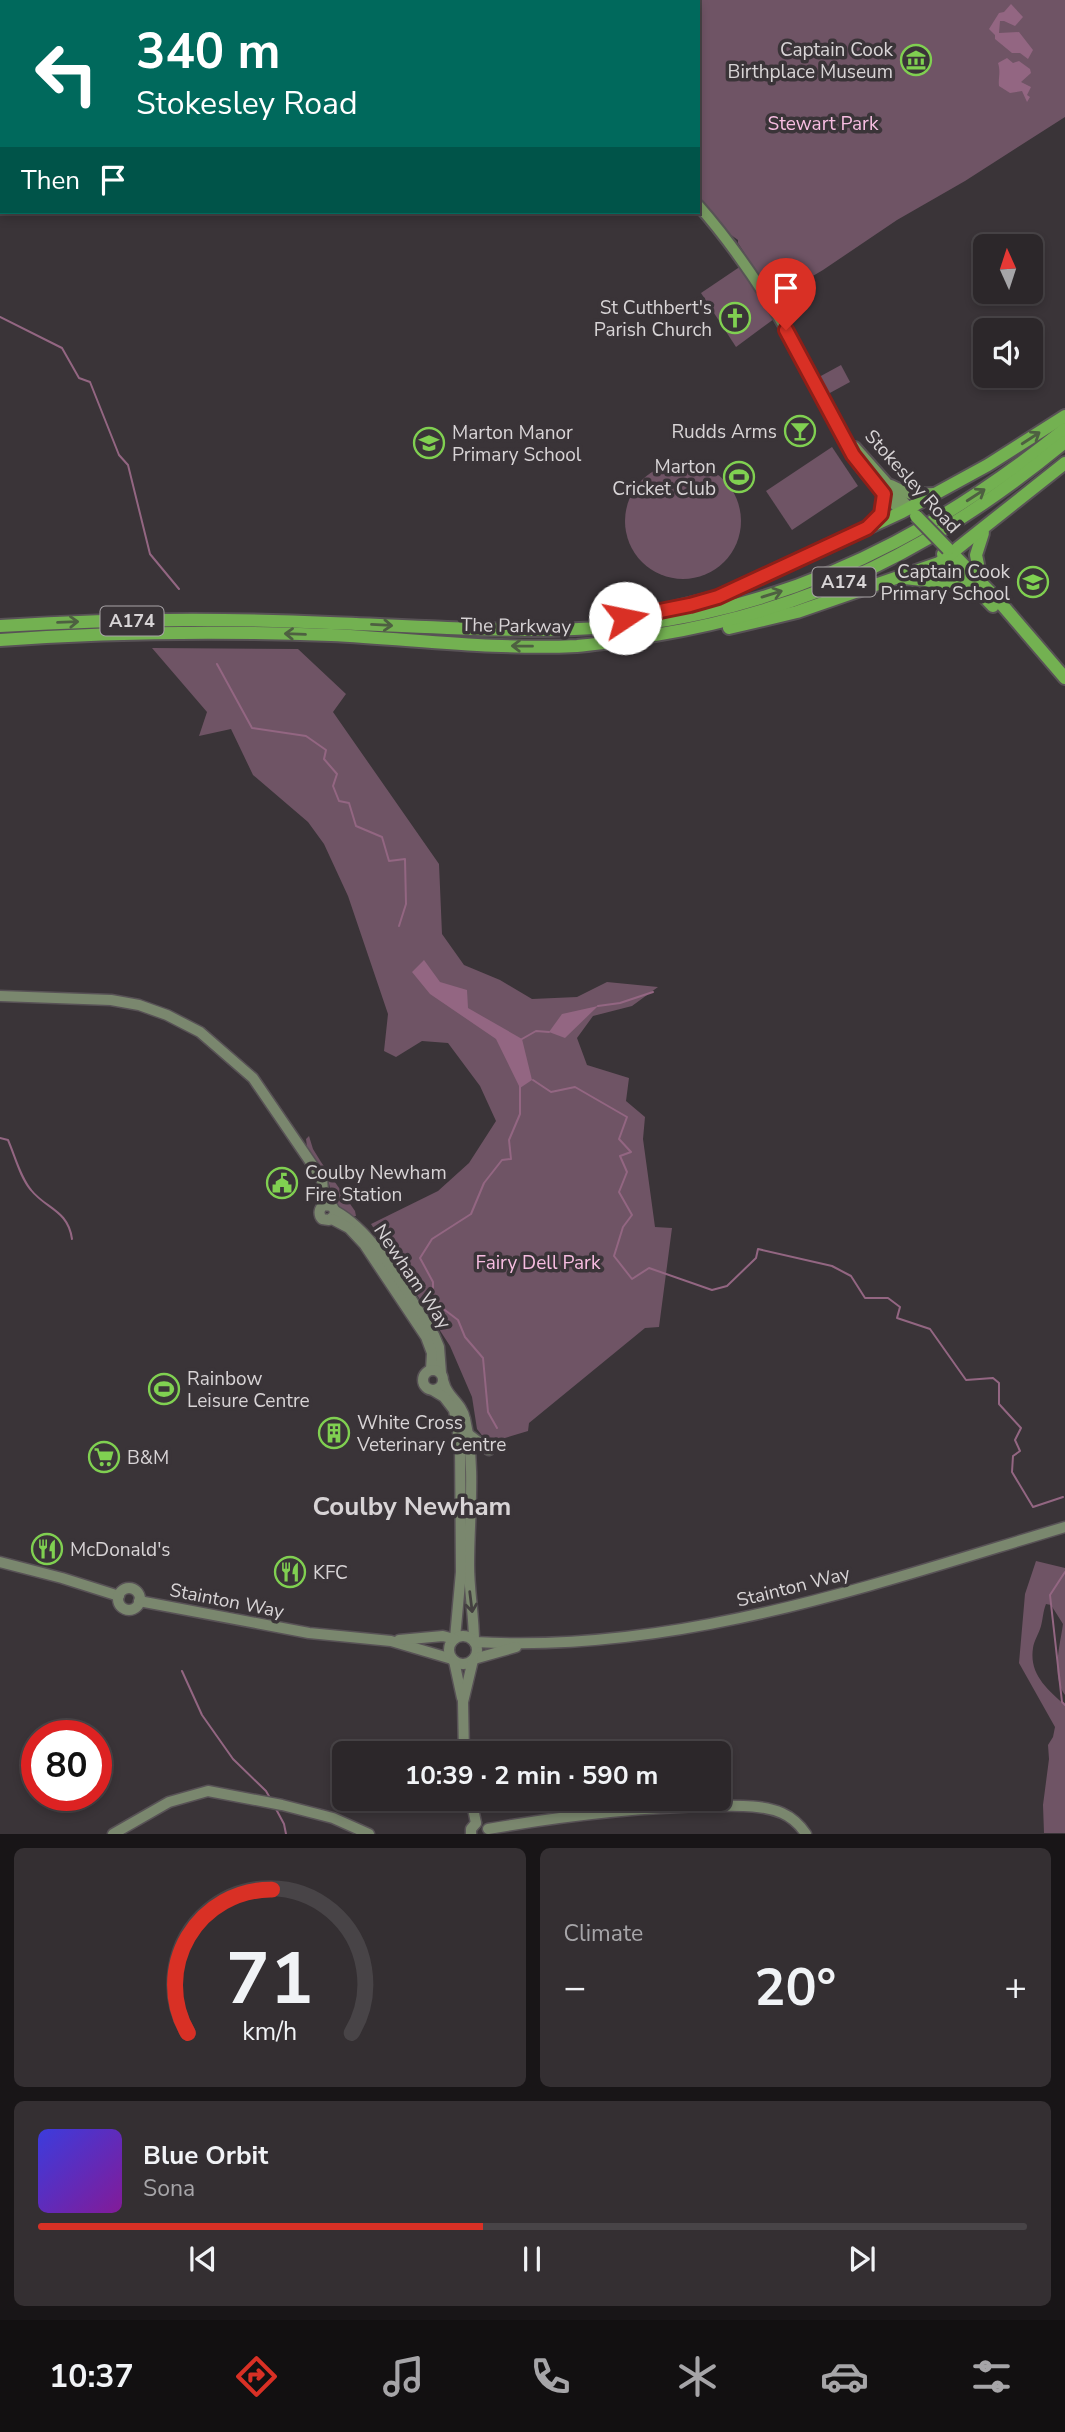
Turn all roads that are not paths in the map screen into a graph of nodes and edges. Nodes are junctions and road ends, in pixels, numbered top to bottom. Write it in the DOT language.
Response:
graph roads {
  1 [pos="700,207"];
  2 [pos="1065,416"];
  3 [pos="1065,429"];
  4 [pos="842,432"];
  5 [pos="1065,442"];
  6 [pos="1065,463"];
  7 [pos="883,481"];
  8 [pos="934,493"];
  9 [pos="884,494"];
  10 [pos="909,514"];
  11 [pos="867,528"];
  12 [pos="985,529"];
  13 [pos="947,553"];
  14 [pos="901,578"];
  15 [pos="982,589"];
  16 [pos="0,626"];
  17 [pos="512,630"];
  18 [pos="0,640"];
  19 [pos="590,644"];
  20 [pos="1065,678"];
  21 [pos="0,996"];
  22 [pos="438,1375"];
  23 [pos="434,1391"];
  24 [pos="468,1434"];
  25 [pos="470,1461"];
  26 [pos="1065,1527"];
  27 [pos="0,1562"];
  28 [pos="455,1639"];
  29 [pos="391,1641"];
  30 [pos="474,1641"];
  31 [pos="523,1645"];
  32 [pos="473,1659"];
  33 [pos="453,1660"];
  34 [pos="463,1702"];
  35 [pos="464,1741"];
  36 [pos="474,1811"];
  37 [pos="476,1823"];
  38 [pos="488,1831"];
  39 [pos="113,1833"];
  40 [pos="369,1833"];
  41 [pos="470,1833"];
  42 [pos="806,1833"];
  1 -- 4 [label="main road, Stokesley Road"];
  8 -- 2 [label="highway, one-way"];
  17 -- 3 [label="highway, The Parkway / A174, one-way"];
  4 -- 7 [label="main road, Stokesley Road"];
  4 -- 9 [label="main road, Stokesley Road"];
  5 -- 19 [label="highway, The Parkway / A174"];
  6 -- 12 [label="highway"];
  7 -- 8 [label="main road"];
  7 -- 10 [label="main road, Stokesley Road"];
  8 -- 10 [label="highway"];
  9 -- 10 [label="main road, Stokesley Road"];
  9 -- 11 [label="main road"];
  10 -- 11 [label="highway"];
  10 -- 13 [label="highway, Stokesley Road"];
  11 -- 17 [label="highway"];
  12 -- 13 [label="highway"];
  12 -- 15 [label="highway"];
  13 -- 14 [label="highway, A174"];
  13 -- 15 [label="highway, Stokesley Road"];
  14 -- 15 [label="highway, A174"];
  14 -- 19 [label="highway, A174"];
  15 -- 20 [label="highway, Stokesley Road"];
  16 -- 17 [label="highway, The Parkway / A174, one-way"];
  19 -- 18 [label="highway, The Parkway / A174, one-way"];
  21 -- 22 [label="street, Newham Way"];
  22 -- 23 [label="street"];
  22 -- 23 [label="street, Newham Way"];
  22 -- 24 [label="street, Newham Way"];
  23 -- 28 [label="street"];
  24 -- 25 [label="street, Newham Way"];
  24 -- 25 [label="street"];
  25 -- 30 [label="street, Newham Way, one-way"];
  26 -- 31 [label="street, Stainton Way"];
  27 -- 29 [label="street, Stainton Way"];
  28 -- 29 [label="street, Stainton Way"];
  28 -- 30 [label="street"];
  28 -- 33 [label="street"];
  29 -- 33 [label="street, Stainton Way"];
  30 -- 31 [label="street, Stainton Way"];
  30 -- 32 [label="street"];
  31 -- 32 [label="street, Stainton Way"];
  32 -- 33 [label="street"];
  32 -- 34 [label="street"];
  33 -- 34 [label="street"];
  34 -- 35 [label="street"];
  36 -- 37 [label="street"];
  37 -- 38 [label="street"];
  37 -- 41 [label="street"];
  38 -- 42 [label="street"];
  39 -- 40 [label="street"];
}
